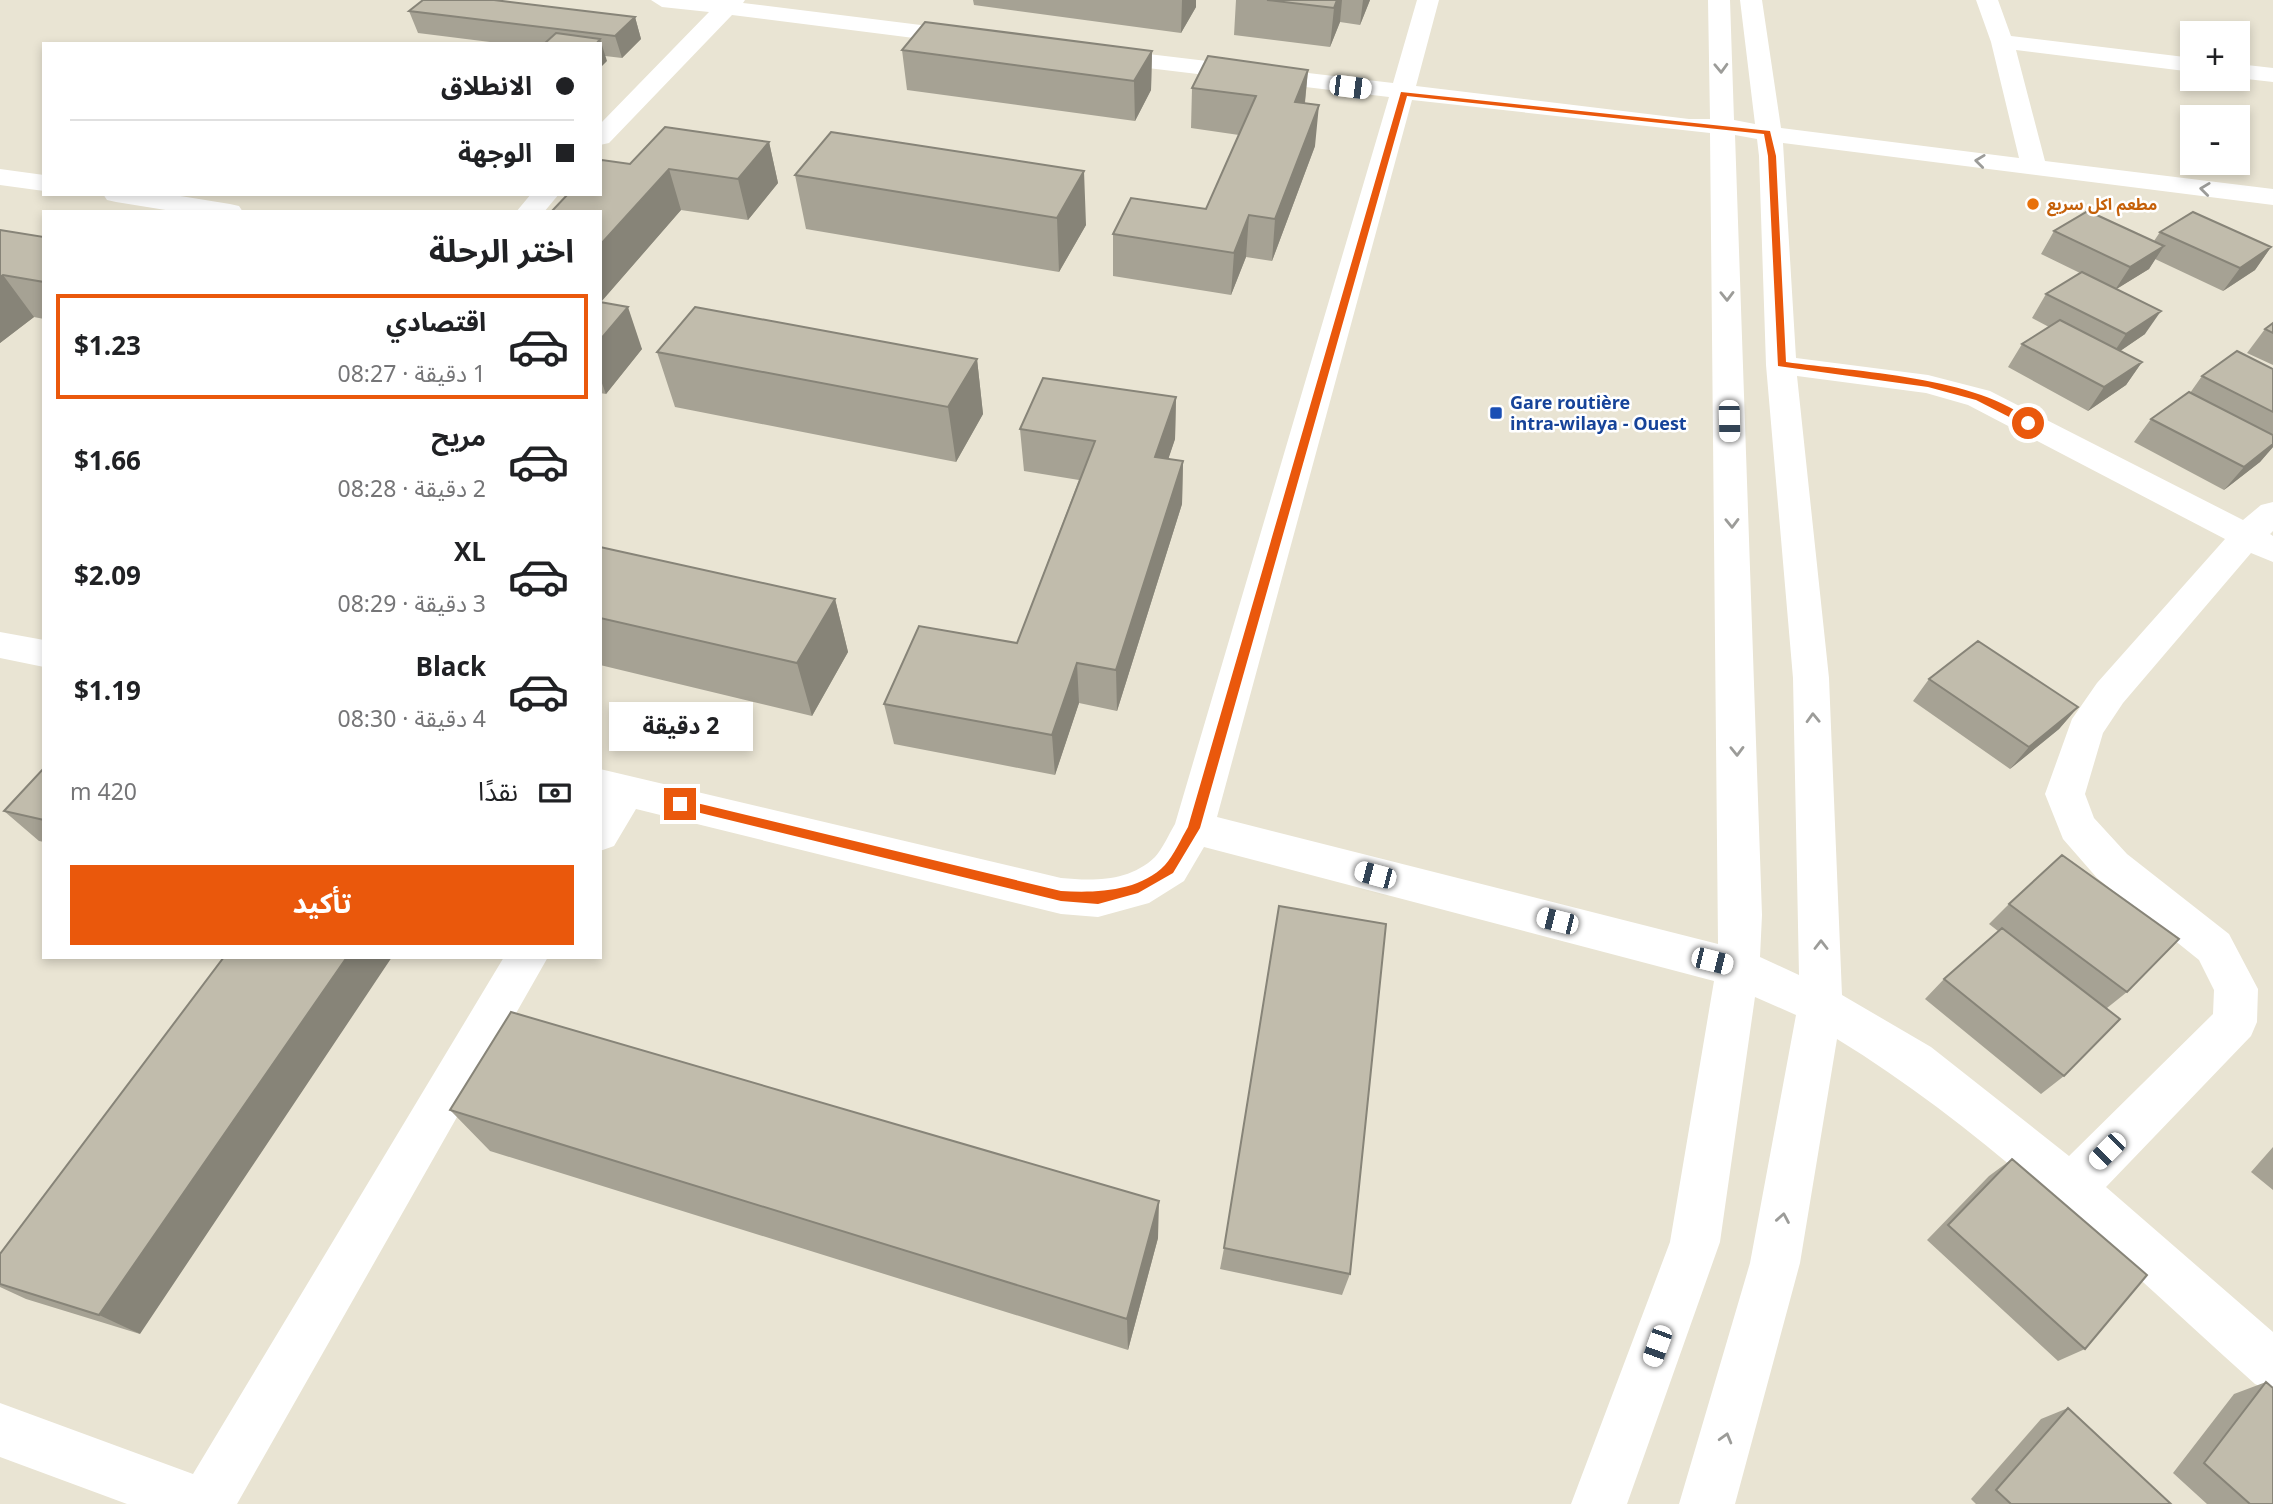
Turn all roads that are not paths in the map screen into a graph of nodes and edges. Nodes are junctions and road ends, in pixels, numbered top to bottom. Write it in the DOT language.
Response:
graph roads {
  1 [pos="662,0"];
  2 [pos="1428,0"];
  3 [pos="1719,0"];
  4 [pos="1751,0"];
  5 [pos="1987,0"];
  6 [pos="730,4"];
  7 [pos="989,41"];
  8 [pos="2002,42"];
  9 [pos="1072,51"];
  10 [pos="2180,63"];
  11 [pos="2250,72"];
  12 [pos="2273,75"];
  13 [pos="1404,93"];
  14 [pos="1712,133"];
  15 [pos="602,136"];
  16 [pos="1770,144"];
  17 [pos="2034,167"];
  18 [pos="0,177"];
  19 [pos="42,183"];
  20 [pos="129,196"];
  21 [pos="544,196"];
  22 [pos="2273,197"];
  23 [pos="217,210"];
  24 [pos="531,210"];
  25 [pos="2273,221"];
  26 [pos="1781,365"];
  27 [pos="2265,533"];
  28 [pos="0,645"];
  29 [pos="42,654"];
  30 [pos="613,788"];
  31 [pos="602,827"];
  32 [pos="1194,828"];
  33 [pos="526,959"];
  34 [pos="1738,968"];
  35 [pos="1820,1004"];
  36 [pos="2071,1188"];
  37 [pos="2273,1366"];
  38 [pos="0,1430"];
  39 [pos="201,1504"];
  40 [pos="206,1504"];
  41 [pos="1599,1504"];
  42 [pos="1707,1504"];
  1 -- 6 [label="street"];
  2 -- 13 [label="street"];
  3 -- 14 [label="street, one-way"];
  4 -- 16 [label="street"];
  5 -- 8 [label="street"];
  6 -- 7 [label="street"];
  6 -- 15 [label="street"];
  8 -- 10 [label="street"];
  8 -- 17 [label="street"];
  9 -- 13 [label="street"];
  11 -- 12 [label="street"];
  13 -- 14 [label="street"];
  13 -- 32 [label="street"];
  14 -- 16 [label="street"];
  14 -- 34 [label="street, one-way"];
  17 -- 16 [label="street, one-way"];
  16 -- 25 [label="street"];
  16 -- 26 [label="street"];
  22 -- 17 [label="street, one-way"];
  18 -- 19 [label="street"];
  20 -- 23 [label="street"];
  21 -- 24 [label="street"];
  26 -- 27 [label="street"];
  35 -- 26 [label="street, one-way"];
  27 -- 36 [label="street"];
  28 -- 29 [label="street"];
  30 -- 31 [label="street"];
  30 -- 32 [label="street"];
  32 -- 34 [label="street"];
  33 -- 40 [label="street"];
  34 -- 35 [label="street"];
  34 -- 41 [label="street"];
  35 -- 36 [label="street"];
  42 -- 35 [label="street, one-way"];
  36 -- 37 [label="street"];
  38 -- 39 [label="street"];
}
